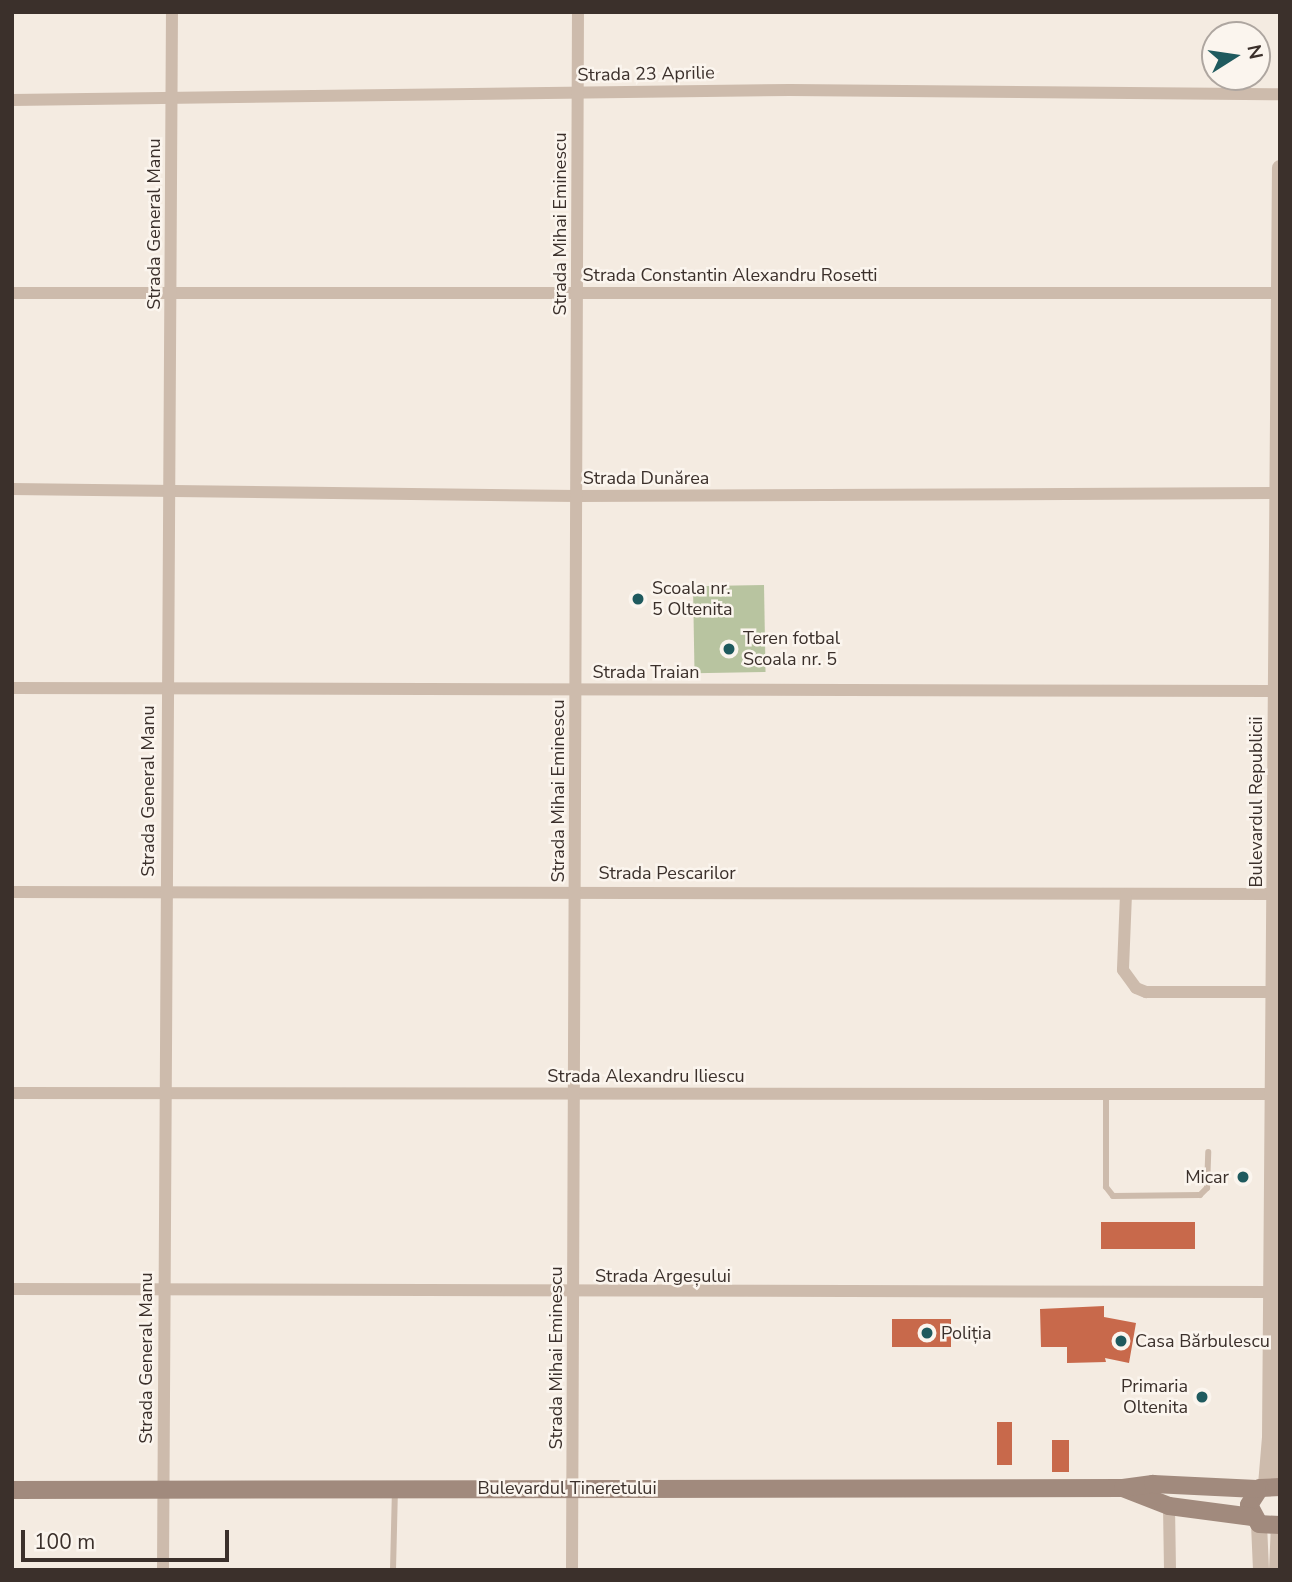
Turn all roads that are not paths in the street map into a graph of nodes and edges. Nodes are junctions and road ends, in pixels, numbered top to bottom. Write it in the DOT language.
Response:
graph roads {
  1 [pos="172,12"];
  2 [pos="578,12"];
  3 [pos="578,92"];
  4 [pos="1280,94"];
  5 [pos="172,99"];
  6 [pos="12,100"];
  7 [pos="1280,168"];
  8 [pos="170,292"];
  9 [pos="12,293"];
  10 [pos="577,293"];
  11 [pos="1279,293"];
  12 [pos="12,489"];
  13 [pos="169,490"];
  14 [pos="1278,492"];
  15 [pos="577,496"];
  16 [pos="12,688"];
  17 [pos="167,689"];
  18 [pos="576,690"];
  19 [pos="1278,691"];
  20 [pos="575,890"];
  21 [pos="12,892"];
  22 [pos="165,892"];
  23 [pos="1126,894"];
  24 [pos="1277,894"];
  25 [pos="1277,992"];
  26 [pos="163,1092"];
  27 [pos="12,1093"];
  28 [pos="575,1093"];
  29 [pos="1276,1094"];
  30 [pos="1106,1095"];
  31 [pos="1208,1152"];
  32 [pos="1276,1199"];
  33 [pos="12,1289"];
  34 [pos="163,1290"];
  35 [pos="1271,1292"];
  36 [pos="574,1294"];
  37 [pos="1270,1487"];
  38 [pos="164,1488"];
  39 [pos="395,1488"];
  40 [pos="573,1488"];
  41 [pos="1123,1488"];
  42 [pos="12,1490"];
  43 [pos="1169,1506"];
  44 [pos="1256,1521"];
  45 [pos="1279,1525"];
  46 [pos="163,1570"];
  47 [pos="394,1570"];
  48 [pos="572,1570"];
  49 [pos="1170,1570"];
  50 [pos="1261,1570"];
  51 [pos="1277,1570"];
  1 -- 5 [label="street, Strada General Manu"];
  2 -- 3 [label="street, Strada Mihai Eminescu"];
  3 -- 4 [label="street, Strada 23 Aprilie"];
  3 -- 5 [label="street, Strada 23 Aprilie"];
  3 -- 10 [label="street, Strada Mihai Eminescu"];
  5 -- 6 [label="street, Strada 23 Aprilie"];
  5 -- 8 [label="street, Strada General Manu"];
  7 -- 11 [label="street, Bulevardul Republicii"];
  8 -- 9 [label="street, Strada Constantin Alexandru Rosetti"];
  8 -- 10 [label="street, Strada Constantin Alexandru Rosetti"];
  8 -- 13 [label="street, Strada General Manu"];
  10 -- 11 [label="street, Strada Constantin Alexandru Rosetti"];
  10 -- 15 [label="street, Strada Mihai Eminescu"];
  11 -- 14 [label="street, Bulevardul Republicii"];
  12 -- 13 [label="street, Strada Dunărea"];
  13 -- 15 [label="street, Strada Dunărea"];
  13 -- 17 [label="street, Strada General Manu"];
  14 -- 15 [label="street, Strada Dunărea"];
  14 -- 19 [label="street, Bulevardul Republicii"];
  15 -- 18 [label="street, Strada Mihai Eminescu"];
  16 -- 17 [label="street, Strada Traian"];
  17 -- 18 [label="street, Strada Traian"];
  17 -- 22 [label="street, Strada General Manu"];
  18 -- 19 [label="street, Strada Traian"];
  18 -- 20 [label="street, Strada Mihai Eminescu"];
  19 -- 24 [label="street, Bulevardul Republicii"];
  20 -- 22 [label="street, Strada Pescarilor"];
  20 -- 23 [label="street, Strada Pescarilor"];
  20 -- 28 [label="street, Strada Mihai Eminescu"];
  21 -- 22 [label="street, Strada Pescarilor"];
  22 -- 26 [label="street, Strada General Manu"];
  23 -- 24 [label="street, Strada Pescarilor"];
  23 -- 25 [label="street"];
  24 -- 25 [label="street, Bulevardul Republicii"];
  25 -- 29 [label="street, Bulevardul Republicii"];
  26 -- 27 [label="street, Strada Alexandru Iliescu"];
  26 -- 28 [label="street, Strada Alexandru Iliescu"];
  26 -- 34 [label="street, Strada General Manu"];
  28 -- 30 [label="street, Strada Alexandru Iliescu"];
  28 -- 36 [label="street, Strada Mihai Eminescu"];
  29 -- 30 [label="street, Strada Alexandru Iliescu"];
  29 -- 32 [label="street, Bulevardul Republicii"];
  30 -- 31 [label="lane"];
  32 -- 35 [label="street, Bulevardul Republicii"];
  33 -- 34 [label="street, Strada Argeșului"];
  34 -- 36 [label="street, Strada Argeșului"];
  34 -- 38 [label="street, Strada General Manu"];
  35 -- 36 [label="street, Strada Argeșului"];
  35 -- 37 [label="street, Bulevardul Republicii"];
  36 -- 40 [label="street, Strada Mihai Eminescu"];
  37 -- 41 [label="main road, Bulevardul Tineretului"];
  37 -- 44 [label="main road"];
  38 -- 39 [label="main road, Bulevardul Tineretului"];
  38 -- 42 [label="main road, Bulevardul Tineretului"];
  38 -- 46 [label="street, Strada General Manu"];
  39 -- 40 [label="main road, Bulevardul Tineretului"];
  39 -- 47 [label="lane"];
  40 -- 41 [label="main road, Bulevardul Tineretului"];
  40 -- 48 [label="street, Strada Mihai Eminescu"];
  41 -- 43 [label="main road, Bulevardul Tineretului"];
  43 -- 44 [label="main road, Bulevardul Tineretului"];
  43 -- 49 [label="street"];
  44 -- 45 [label="main road, Bulevardul Tineretului"];
  44 -- 50 [label="street"];
  45 -- 51 [label="street"];
}
